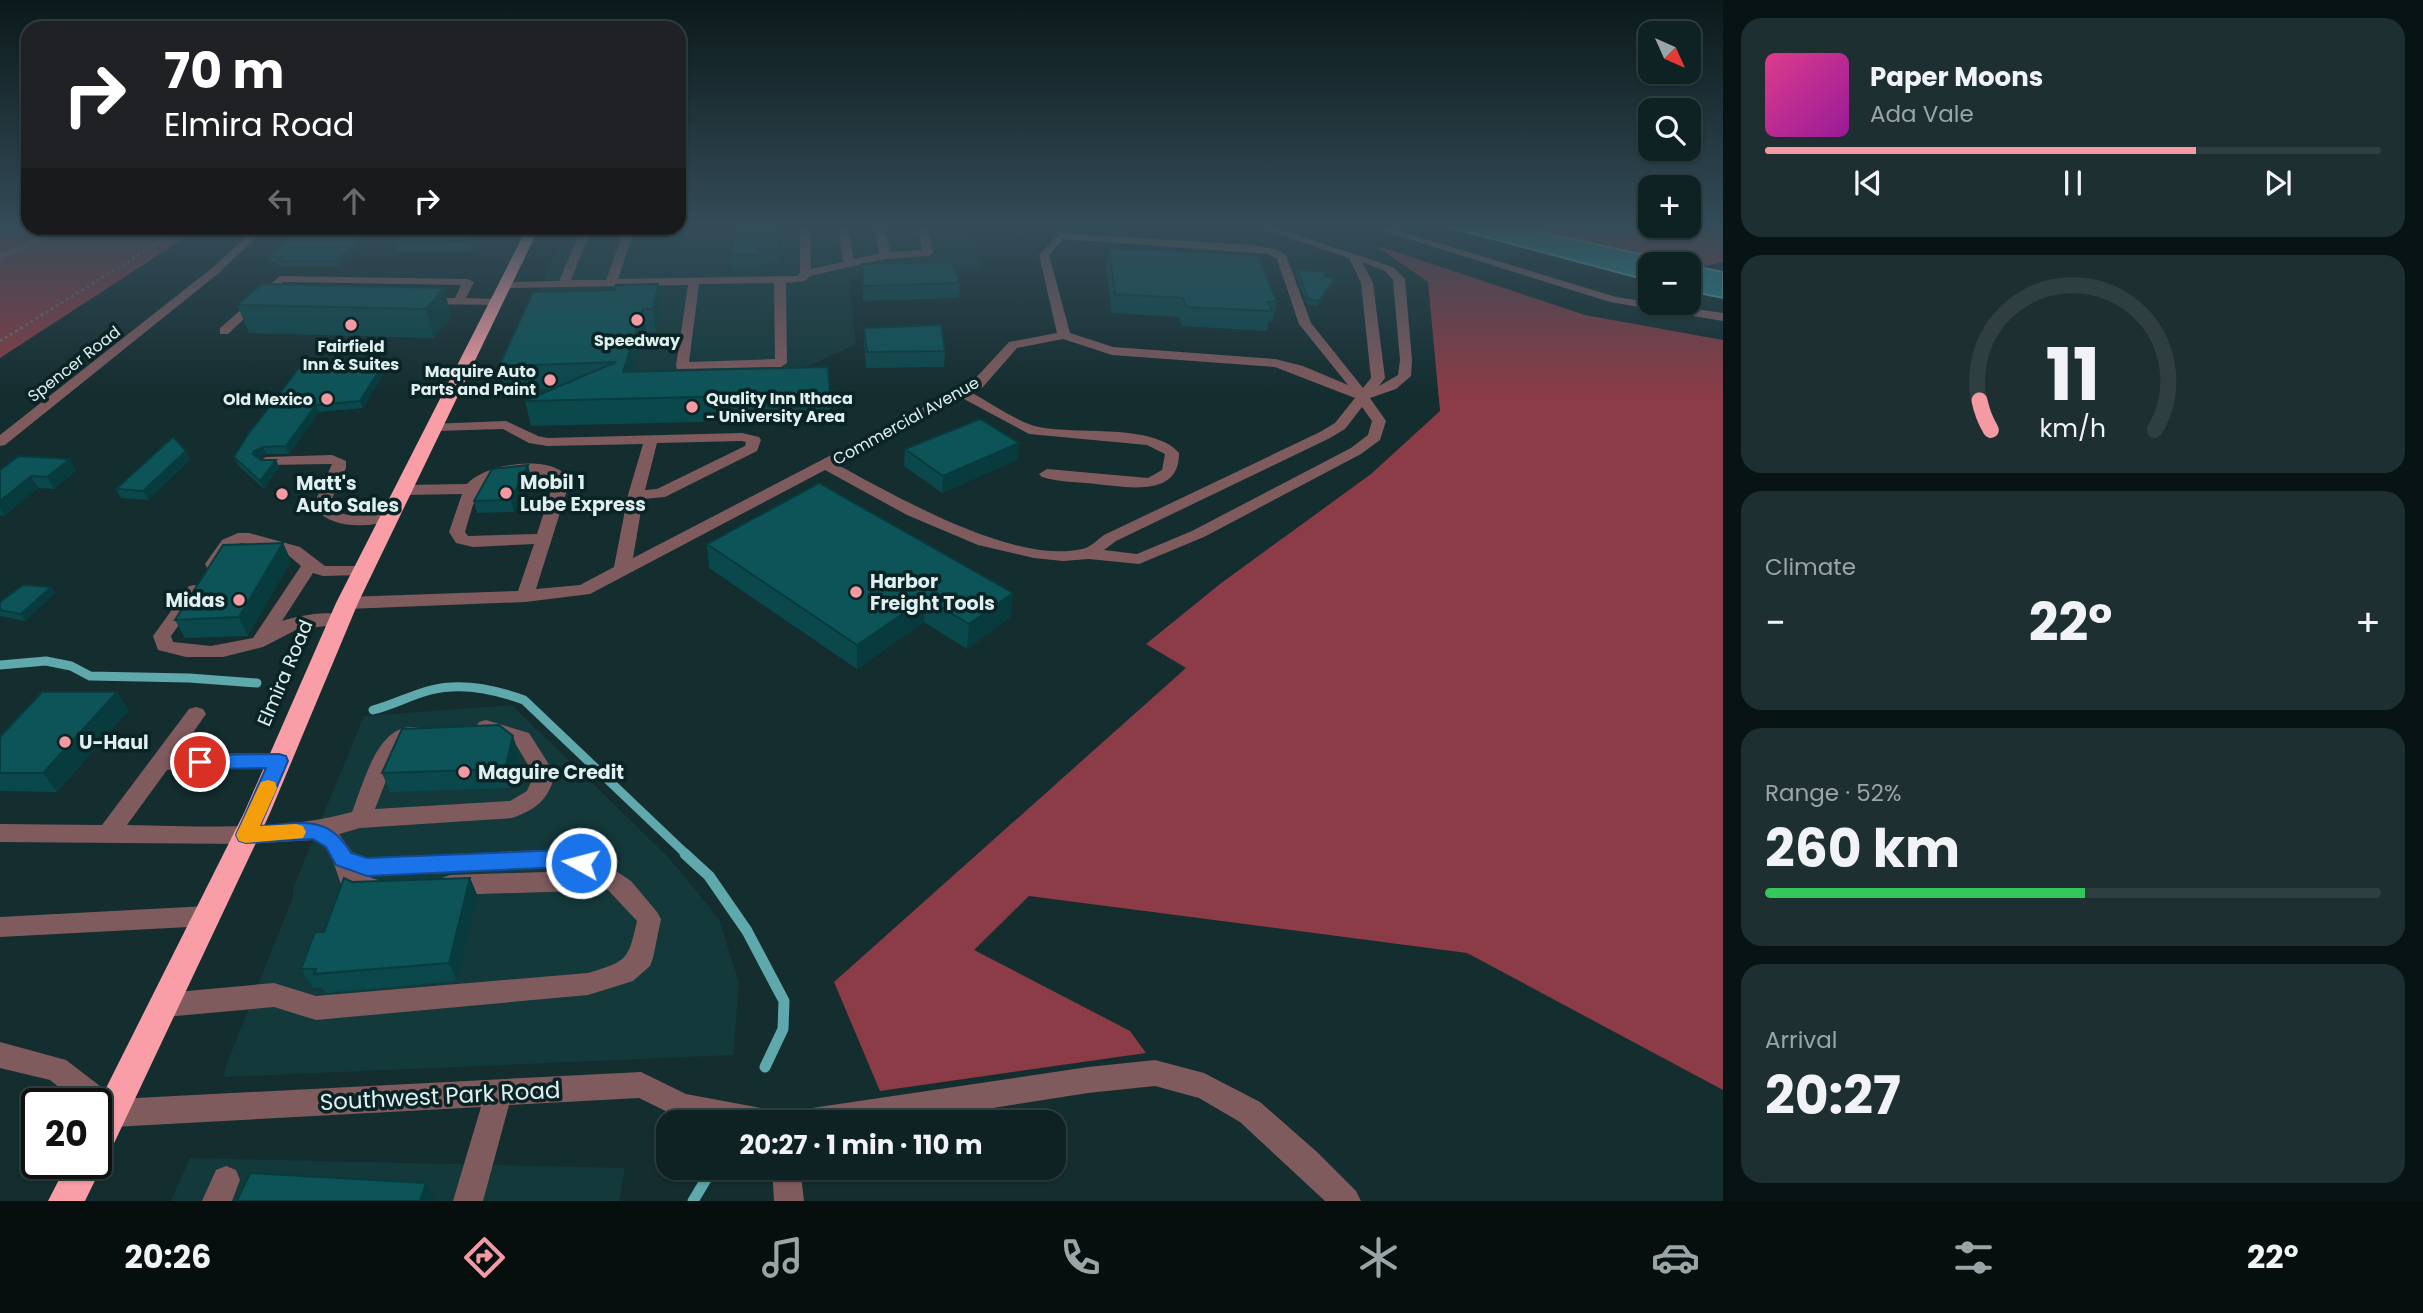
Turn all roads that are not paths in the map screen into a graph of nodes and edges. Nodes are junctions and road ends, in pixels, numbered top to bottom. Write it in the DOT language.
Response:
graph roads {
  1 [pos="200,283"];
  2 [pos="277,283"];
  3 [pos="468,283"];
  4 [pos="506,283"];
  5 [pos="564,283"];
  6 [pos="694,283"];
  7 [pos="780,283"];
  8 [pos="1051,283"];
  9 [pos="1291,283"];
  10 [pos="1367,283"];
  11 [pos="1399,283"];
  12 [pos="1558,283"];
  13 [pos="501,293"];
  14 [pos="405,301"];
  15 [pos="459,301"];
  16 [pos="1723,317"];
  17 [pos="224,331"];
  18 [pos="1064,335"];
  19 [pos="962,393"];
  20 [pos="1363,396"];
  21 [pos="435,427"];
  22 [pos="651,440"];
  23 [pos="0,442"];
  24 [pos="266,461"];
  25 [pos="826,465"];
  26 [pos="1046,474"];
  27 [pos="471,489"];
  28 [pos="403,490"];
  29 [pos="636,495"];
  30 [pos="390,517"];
  31 [pos="544,539"];
  32 [pos="1089,554"];
  33 [pos="310,565"];
  34 [pos="363,570"];
  35 [pos="622,571"];
  36 [pos="525,596"];
  37 [pos="344,611"];
  38 [pos="259,643"];
  39 [pos="196,714"];
  40 [pos="460,730"];
  41 [pos="432,732"];
  42 [pos="279,761"];
  43 [pos="162,762"];
  44 [pos="360,819"];
  45 [pos="316,831"];
  46 [pos="0,834"];
  47 [pos="108,834"];
  48 [pos="246,835"];
  49 [pos="207,916"];
  50 [pos="0,927"];
  51 [pos="165,1005"];
  52 [pos="0,1055"];
  53 [pos="499,1093"];
  54 [pos="699,1110"];
  55 [pos="891,1110"];
  56 [pos="113,1113"];
  57 [pos="78,1179"];
  58 [pos="787,1180"];
  59 [pos="66,1201"];
  60 [pos="468,1201"];
  61 [pos="789,1201"];
  62 [pos="1346,1201"];
  1 -- 23 [label="street, Spencer Road"];
  2 -- 17 [label="street"];
  3 -- 15 [label="street"];
  4 -- 13 [label="highway, Elmira Road"];
  5 -- 13 [label="street"];
  6 -- 7 [label="street"];
  8 -- 18 [label="street"];
  9 -- 20 [label="street, Commercial Avenue"];
  10 -- 20 [label="street"];
  11 -- 20 [label="street"];
  12 -- 16 [label="street"];
  13 -- 15 [label="street"];
  13 -- 21 [label="highway, Elmira Road"];
  14 -- 15 [label="street"];
  18 -- 19 [label="street, Commercial Avenue"];
  18 -- 20 [label="street"];
  19 -- 25 [label="street, Commercial Avenue"];
  19 -- 26 [label="street"];
  20 -- 32 [label="street"];
  20 -- 32 [label="street, Commercial Avenue"];
  21 -- 22 [label="street"];
  21 -- 28 [label="highway, Elmira Road"];
  22 -- 29 [label="street"];
  22 -- 29 [label="street"];
  24 -- 30 [label="street"];
  25 -- 32 [label="street, Commercial Avenue"];
  25 -- 35 [label="street, Commercial Avenue"];
  27 -- 28 [label="street"];
  27 -- 31 [label="street"];
  27 -- 31 [label="street"];
  28 -- 30 [label="highway, Elmira Road"];
  29 -- 35 [label="street"];
  30 -- 34 [label="highway, Elmira Road"];
  31 -- 36 [label="street"];
  33 -- 34 [label="street"];
  33 -- 38 [label="street"];
  33 -- 38 [label="street"];
  34 -- 37 [label="highway, Elmira Road"];
  35 -- 36 [label="street, Commercial Avenue"];
  36 -- 37 [label="street, Commercial Avenue"];
  37 -- 38 [label="street, Commercial Avenue"];
  37 -- 42 [label="highway, Elmira Road"];
  39 -- 43 [label="street"];
  40 -- 44 [label="street"];
  41 -- 44 [label="street"];
  42 -- 43 [label="street"];
  42 -- 48 [label="highway, Elmira Road"];
  43 -- 47 [label="street"];
  44 -- 45 [label="street"];
  45 -- 48 [label="street"];
  45 -- 51 [label="street"];
  46 -- 47 [label="street"];
  47 -- 48 [label="street"];
  48 -- 49 [label="highway, Elmira Road"];
  49 -- 50 [label="street"];
  49 -- 51 [label="highway, Elmira Road"];
  51 -- 56 [label="highway, Elmira Road"];
  52 -- 56 [label="street"];
  53 -- 54 [label="street, Southwest Park Road"];
  53 -- 56 [label="street, Southwest Park Road"];
  53 -- 60 [label="street"];
  55 -- 62 [label="street"];
  57 -- 59 [label="highway"];
  58 -- 61 [label="street"];
}
